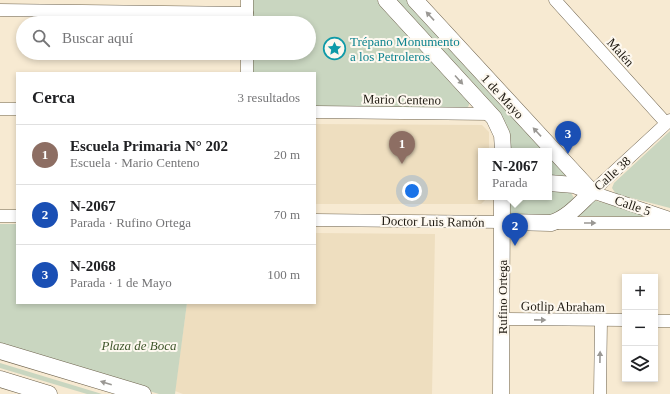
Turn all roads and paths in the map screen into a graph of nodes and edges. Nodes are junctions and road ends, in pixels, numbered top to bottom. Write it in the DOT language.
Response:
graph roads {
  1 [pos="247,0"];
  2 [pos="386,0"];
  3 [pos="415,0"];
  4 [pos="555,0"];
  5 [pos="0,10"];
  6 [pos="185,16"];
  7 [pos="247,16"];
  8 [pos="247,60"];
  9 [pos="247,72"];
  10 [pos="0,109"];
  11 [pos="16,109"];
  12 [pos="316,112"];
  13 [pos="490,114"];
  14 [pos="668,122"];
  15 [pos="503,148"];
  16 [pos="551,148"];
  17 [pos="552,149"];
  18 [pos="552,183"];
  19 [pos="592,192"];
  20 [pos="503,200"];
  21 [pos="0,216"];
  22 [pos="16,216"];
  23 [pos="670,218"];
  24 [pos="316,220"];
  25 [pos="502,222"];
  26 [pos="551,223"];
  27 [pos="670,223"];
  28 [pos="501,319"];
  29 [pos="601,320"];
  30 [pos="622,320"];
  31 [pos="658,321"];
  32 [pos="670,321"];
  33 [pos="0,351"];
  34 [pos="0,379"];
  35 [pos="49,394"];
  36 [pos="143,394"];
  37 [pos="501,394"];
  38 [pos="600,394"];
  1 -- 7 [label="street"];
  2 -- 13 [label="main road, 1 de Mayo, one-way"];
  16 -- 3 [label="main road, 1 de Mayo, one-way"];
  4 -- 14 [label="street, Malén"];
  5 -- 6 [label="street"];
  8 -- 9 [label="street"];
  10 -- 11 [label="street"];
  12 -- 13 [label="street, Mario Centeno"];
  13 -- 15 [label="main road, 1 de Mayo"];
  14 -- 19 [label="street, Calle 38"];
  19 -- 17 [label="main road, 1 de Mayo, one-way"];
  18 -- 19 [label="main road, Calle 5"];
  19 -- 23 [label="street, Calle 5"];
  19 -- 26 [label="main road, Calle 38"];
  20 -- 25 [label="main road, Rufino Ortega"];
  21 -- 22 [label="street"];
  24 -- 25 [label="street, Doctor Luis Ramón"];
  25 -- 26 [label="main road, Doctor Luis Ramón"];
  25 -- 28 [label="main road, Rufino Ortega"];
  26 -- 27 [label="street, Calle 5, one-way"];
  28 -- 29 [label="street, Gotlip Abraham, one-way"];
  28 -- 37 [label="main road, Rufino Ortega"];
  29 -- 30 [label="street, Gotlip Abraham"];
  38 -- 29 [label="street, one-way"];
  31 -- 32 [label="street"];
  36 -- 33 [label="main road, one-way"];
  34 -- 35 [label="main road"];
}
